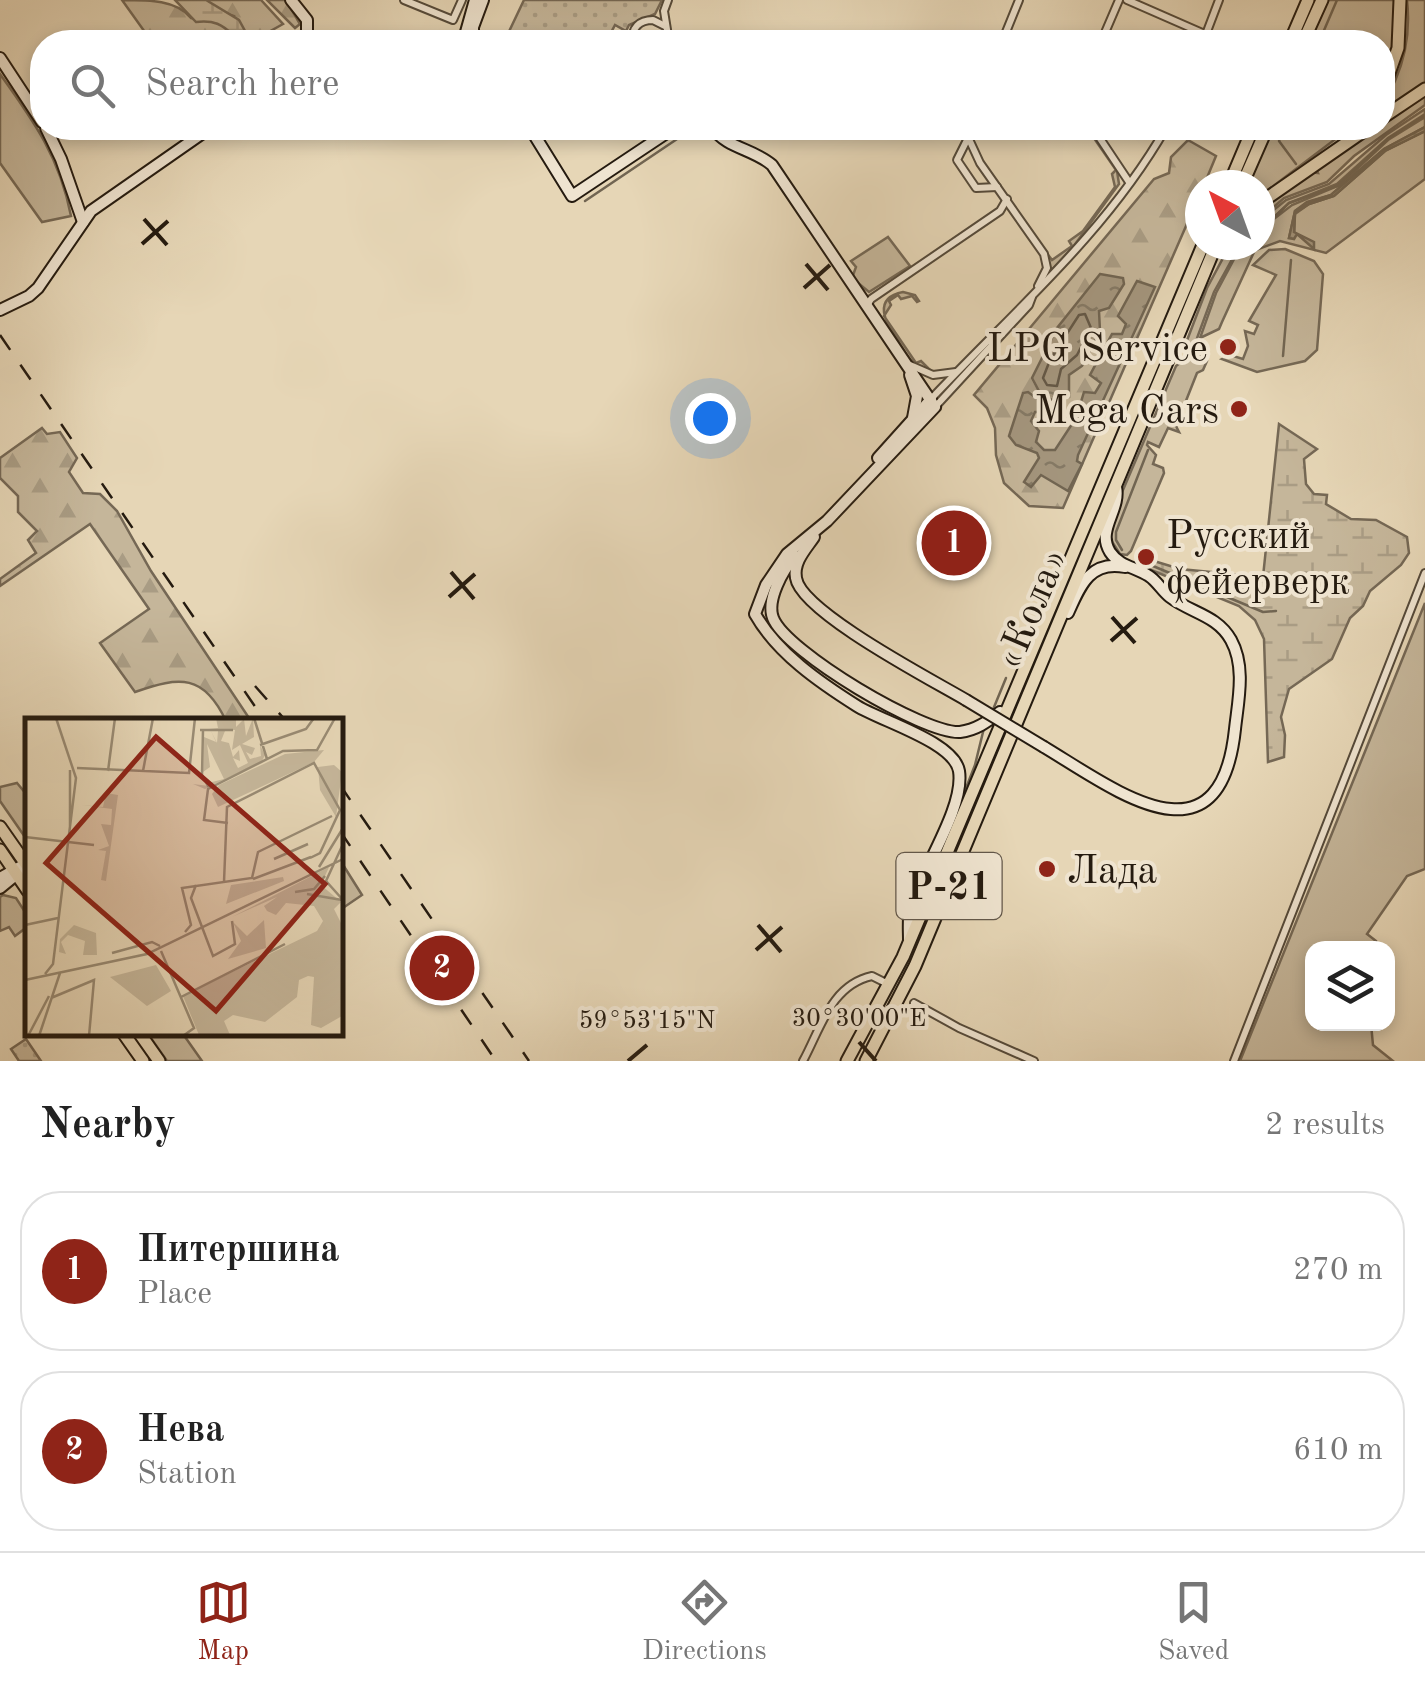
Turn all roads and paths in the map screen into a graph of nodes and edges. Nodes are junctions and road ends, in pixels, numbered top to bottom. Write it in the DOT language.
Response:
graph roads {
  1 [pos="291,0"];
  2 [pos="404,0"];
  3 [pos="462,0"];
  4 [pos="476,0"];
  5 [pos="483,0"];
  6 [pos="1020,0"];
  7 [pos="1123,0"];
  8 [pos="1219,0"];
  9 [pos="1305,0"];
  10 [pos="1322,0"];
  11 [pos="1400,0"];
  12 [pos="666,4"];
  13 [pos="650,20"];
  14 [pos="665,26"];
  15 [pos="307,30"];
  16 [pos="469,30"];
  17 [pos="472,30"];
  18 [pos="635,30"];
  19 [pos="666,30"];
  20 [pos="1007,30"];
  21 [pos="1107,30"];
  22 [pos="1186,30"];
  23 [pos="1208,30"];
  24 [pos="1298,30"];
  25 [pos="1302,30"];
  26 [pos="1395,56"];
  27 [pos="0,58"];
  28 [pos="1425,89"];
  29 [pos="30,104"];
  30 [pos="1395,109"];
  31 [pos="52,140"];
  32 [pos="193,140"];
  33 [pos="537,140"];
  34 [pos="656,140"];
  35 [pos="725,140"];
  36 [pos="966,140"];
  37 [pos="970,140"];
  38 [pos="1102,140"];
  39 [pos="1158,140"];
  40 [pos="1249,140"];
  41 [pos="1262,140"];
  42 [pos="1344,140"];
  43 [pos="1350,140"];
  44 [pos="1313,165"];
  45 [pos="1236,170"];
  46 [pos="1249,170"];
  47 [pos="1130,182"];
  48 [pos="997,187"];
  49 [pos="1275,192"];
  50 [pos="1007,198"];
  51 [pos="82,222"];
  52 [pos="1207,260"];
  53 [pos="1208,260"];
  54 [pos="847,278"];
  55 [pos="859,290"];
  56 [pos="878,295"];
  57 [pos="1032,297"];
  58 [pos="867,308"];
  59 [pos="0,310"];
  60 [pos="909,370"];
  61 [pos="957,372"];
  62 [pos="932,405"];
  63 [pos="911,422"];
  64 [pos="1116,488"];
  65 [pos="819,529"];
  66 [pos="1131,568"];
  67 [pos="1425,573"];
  68 [pos="1056,630"];
  69 [pos="1009,705"];
  70 [pos="0,826"];
  71 [pos="0,850"];
  72 [pos="22,868"];
  73 [pos="0,878"];
  74 [pos="0,888"];
  75 [pos="909,942"];
  76 [pos="889,985"];
  77 [pos="901,994"];
  78 [pos="914,1003"];
  79 [pos="125,1036"];
  80 [pos="141,1036"];
  81 [pos="143,1061"];
  82 [pos="159,1061"];
  83 [pos="804,1061"];
  84 [pos="848,1061"];
  85 [pos="866,1061"];
  86 [pos="1034,1061"];
  87 [pos="1234,1061"];
  1 -- 15 [label="street"];
  2 -- 3 [label="street"];
  4 -- 16 [label="street"];
  5 -- 17 [label="street"];
  6 -- 20 [label="street"];
  7 -- 21 [label="street"];
  7 -- 22 [label="street"];
  8 -- 23 [label="street"];
  9 -- 24 [label="main road"];
  10 -- 25 [label="main road"];
  11 -- 26 [label="main road"];
  12 -- 13 [label="street"];
  12 -- 14 [label="street"];
  13 -- 14 [label="street"];
  13 -- 18 [label="street"];
  14 -- 19 [label="street"];
  27 -- 29 [label="street"];
  28 -- 30 [label="main road"];
  31 -- 51 [label="street"];
  32 -- 51 [label="street"];
  33 -- 34 [label="street"];
  35 -- 54 [label="street"];
  36 -- 48 [label="street"];
  37 -- 48 [label="street"];
  38 -- 47 [label="street"];
  39 -- 47 [label="street"];
  40 -- 45 [label="main road"];
  41 -- 46 [label="main road"];
  42 -- 44 [label="main road"];
  43 -- 44 [label="main road"];
  44 -- 49 [label="main road"];
  47 -- 57 [label="street"];
  48 -- 50 [label="street"];
  50 -- 56 [label="street"];
  50 -- 57 [label="street"];
  51 -- 59 [label="street"];
  52 -- 69 [label="main road, «Кола» / Р-21"];
  53 -- 64 [label="main road, «Кола» / Р-21"];
  54 -- 55 [label="street"];
  54 -- 58 [label="street"];
  55 -- 56 [label="street"];
  55 -- 58 [label="street"];
  56 -- 58 [label="street"];
  57 -- 61 [label="street"];
  57 -- 62 [label="street"];
  58 -- 60 [label="street"];
  60 -- 61 [label="street"];
  60 -- 62 [label="street"];
  60 -- 63 [label="street"];
  61 -- 62 [label="street"];
  62 -- 63 [label="street"];
  62 -- 65 [label="street"];
  63 -- 65 [label="street"];
  64 -- 66 [label="street"];
  64 -- 68 [label="main road, «Кола» / Р-21"];
  65 -- 66 [label="street, bridge"];
  65 -- 69 [label="street"];
  65 -- 75 [label="street"];
  66 -- 68 [label="street"];
  67 -- 87 [label="street"];
  68 -- 77 [label="main road, «Кола» / Р-21"];
  69 -- 75 [label="main road, «Кола» / Р-21"];
  70 -- 72 [label="main road"];
  71 -- 72 [label="main road"];
  72 -- 73 [label="street"];
  72 -- 74 [label="street"];
  75 -- 76 [label="main road, «Кола» / Р-21"];
  76 -- 83 [label="street"];
  76 -- 84 [label="main road, «Кола»"];
  77 -- 78 [label="street"];
  77 -- 78 [label="street"];
  77 -- 85 [label="main road, «Кола»"];
  78 -- 86 [label="street"];
  79 -- 81 [label="main road"];
  80 -- 82 [label="main road"];
}
